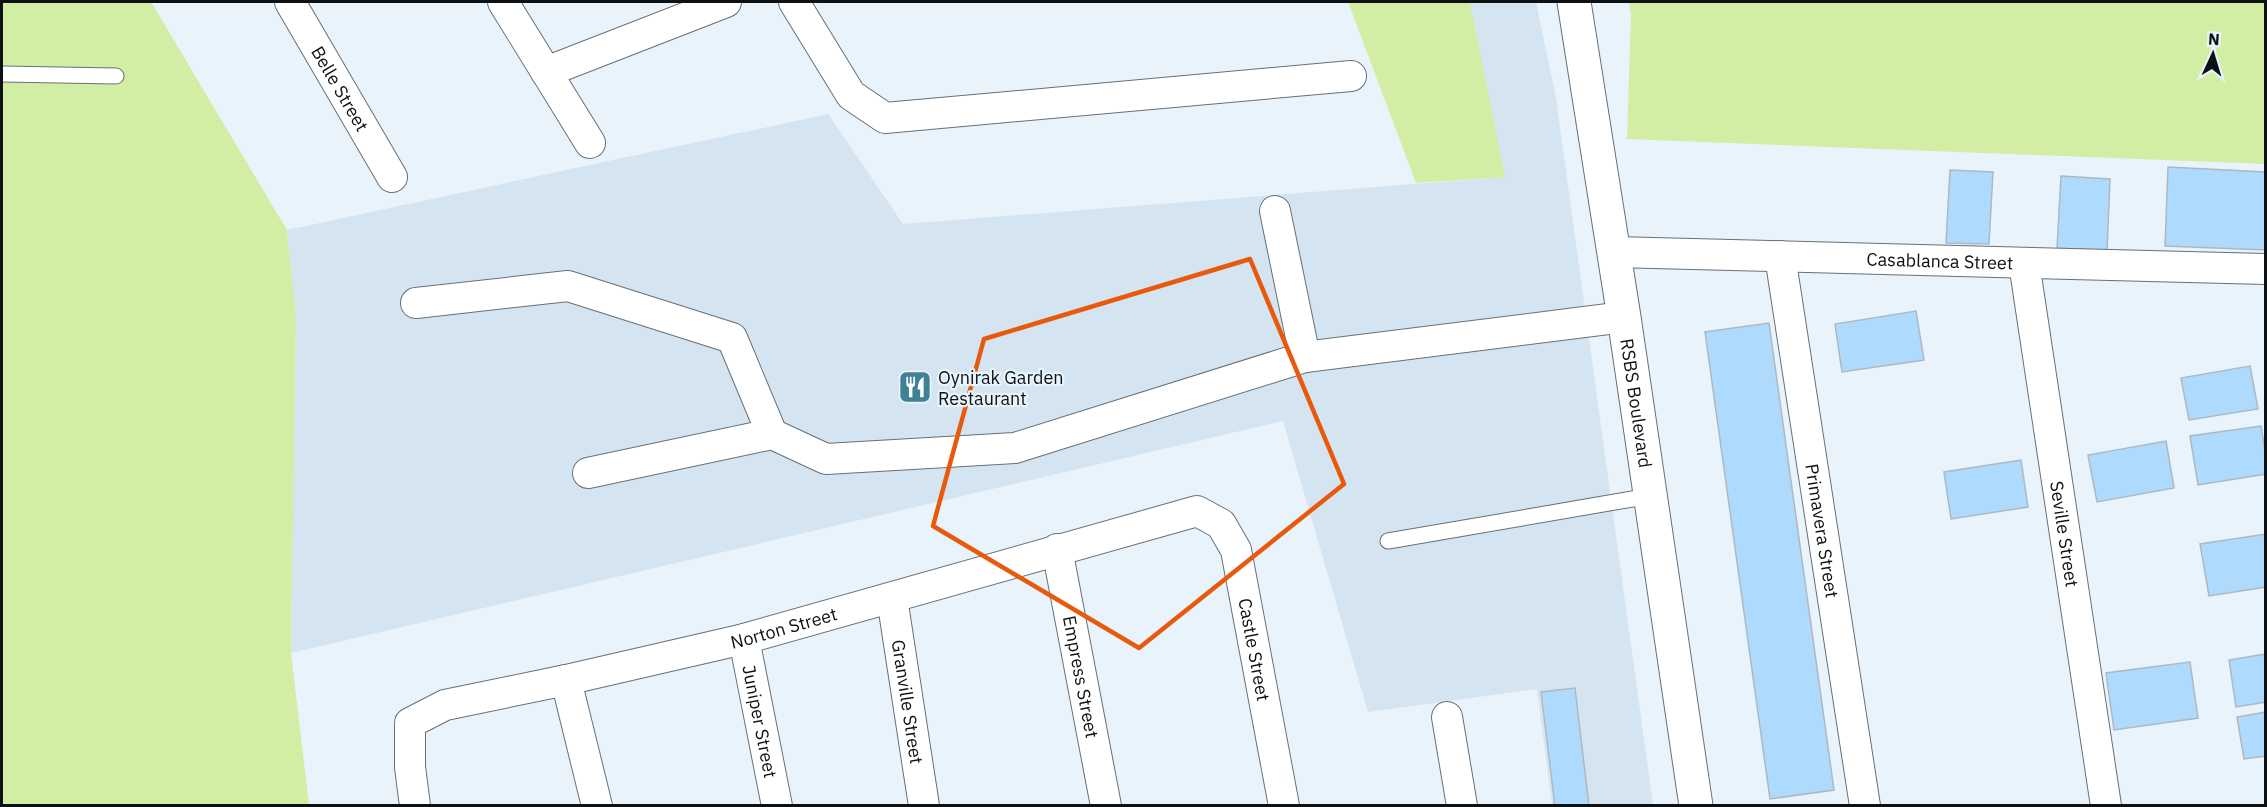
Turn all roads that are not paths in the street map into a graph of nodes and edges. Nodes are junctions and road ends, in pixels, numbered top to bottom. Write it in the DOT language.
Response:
graph roads {
  1 [pos="290,2"];
  2 [pos="503,2"];
  3 [pos="726,2"];
  4 [pos="794,2"];
  5 [pos="1574,2"];
  6 [pos="546,72"];
  7 [pos="2,74"];
  8 [pos="116,76"];
  9 [pos="1351,76"];
  10 [pos="590,143"];
  11 [pos="392,177"];
  12 [pos="1275,211"];
  13 [pos="1614,252"];
  14 [pos="1780,256"];
  15 [pos="2024,263"];
  16 [pos="2265,269"];
  17 [pos="416,303"];
  18 [pos="1624,317"];
  19 [pos="1305,357"];
  20 [pos="772,434"];
  21 [pos="588,473"];
  22 [pos="1650,496"];
  23 [pos="1197,510"];
  24 [pos="1388,541"];
  25 [pos="1057,549"];
  26 [pos="891,598"];
  27 [pos="744,639"];
  28 [pos="566,680"];
  29 [pos="1447,717"];
  30 [pos="415,806"];
  31 [pos="597,806"];
  32 [pos="777,806"];
  33 [pos="924,806"];
  34 [pos="1106,806"];
  35 [pos="1284,806"];
  36 [pos="1462,806"];
  37 [pos="1696,806"];
  38 [pos="1865,806"];
  39 [pos="2106,806"];
  1 -- 11 [label="street, Belle Street"];
  2 -- 6 [label="street"];
  3 -- 6 [label="street"];
  4 -- 9 [label="street"];
  5 -- 13 [label="street, RSBS Boulevard"];
  6 -- 10 [label="street"];
  7 -- 8 [label="lane"];
  12 -- 19 [label="street"];
  13 -- 14 [label="street, Casablanca Street"];
  13 -- 18 [label="street, RSBS Boulevard"];
  14 -- 15 [label="street, Casablanca Street"];
  14 -- 38 [label="street, Primavera Street"];
  15 -- 16 [label="street, Casablanca Street"];
  15 -- 39 [label="street, Seville Street"];
  17 -- 20 [label="street"];
  18 -- 19 [label="street"];
  18 -- 22 [label="street, RSBS Boulevard"];
  19 -- 20 [label="street"];
  20 -- 21 [label="street"];
  22 -- 24 [label="lane"];
  22 -- 37 [label="street, RSBS Boulevard"];
  23 -- 25 [label="street, Norton Street"];
  23 -- 35 [label="street, Castle Street"];
  25 -- 26 [label="street, Norton Street"];
  25 -- 34 [label="street, Empress Street"];
  26 -- 27 [label="street, Norton Street"];
  26 -- 33 [label="street, Granville Street"];
  27 -- 28 [label="street, Norton Street"];
  27 -- 32 [label="street, Juniper Street"];
  28 -- 30 [label="street, Norton Street"];
  28 -- 31 [label="street"];
  29 -- 36 [label="street"];
}
